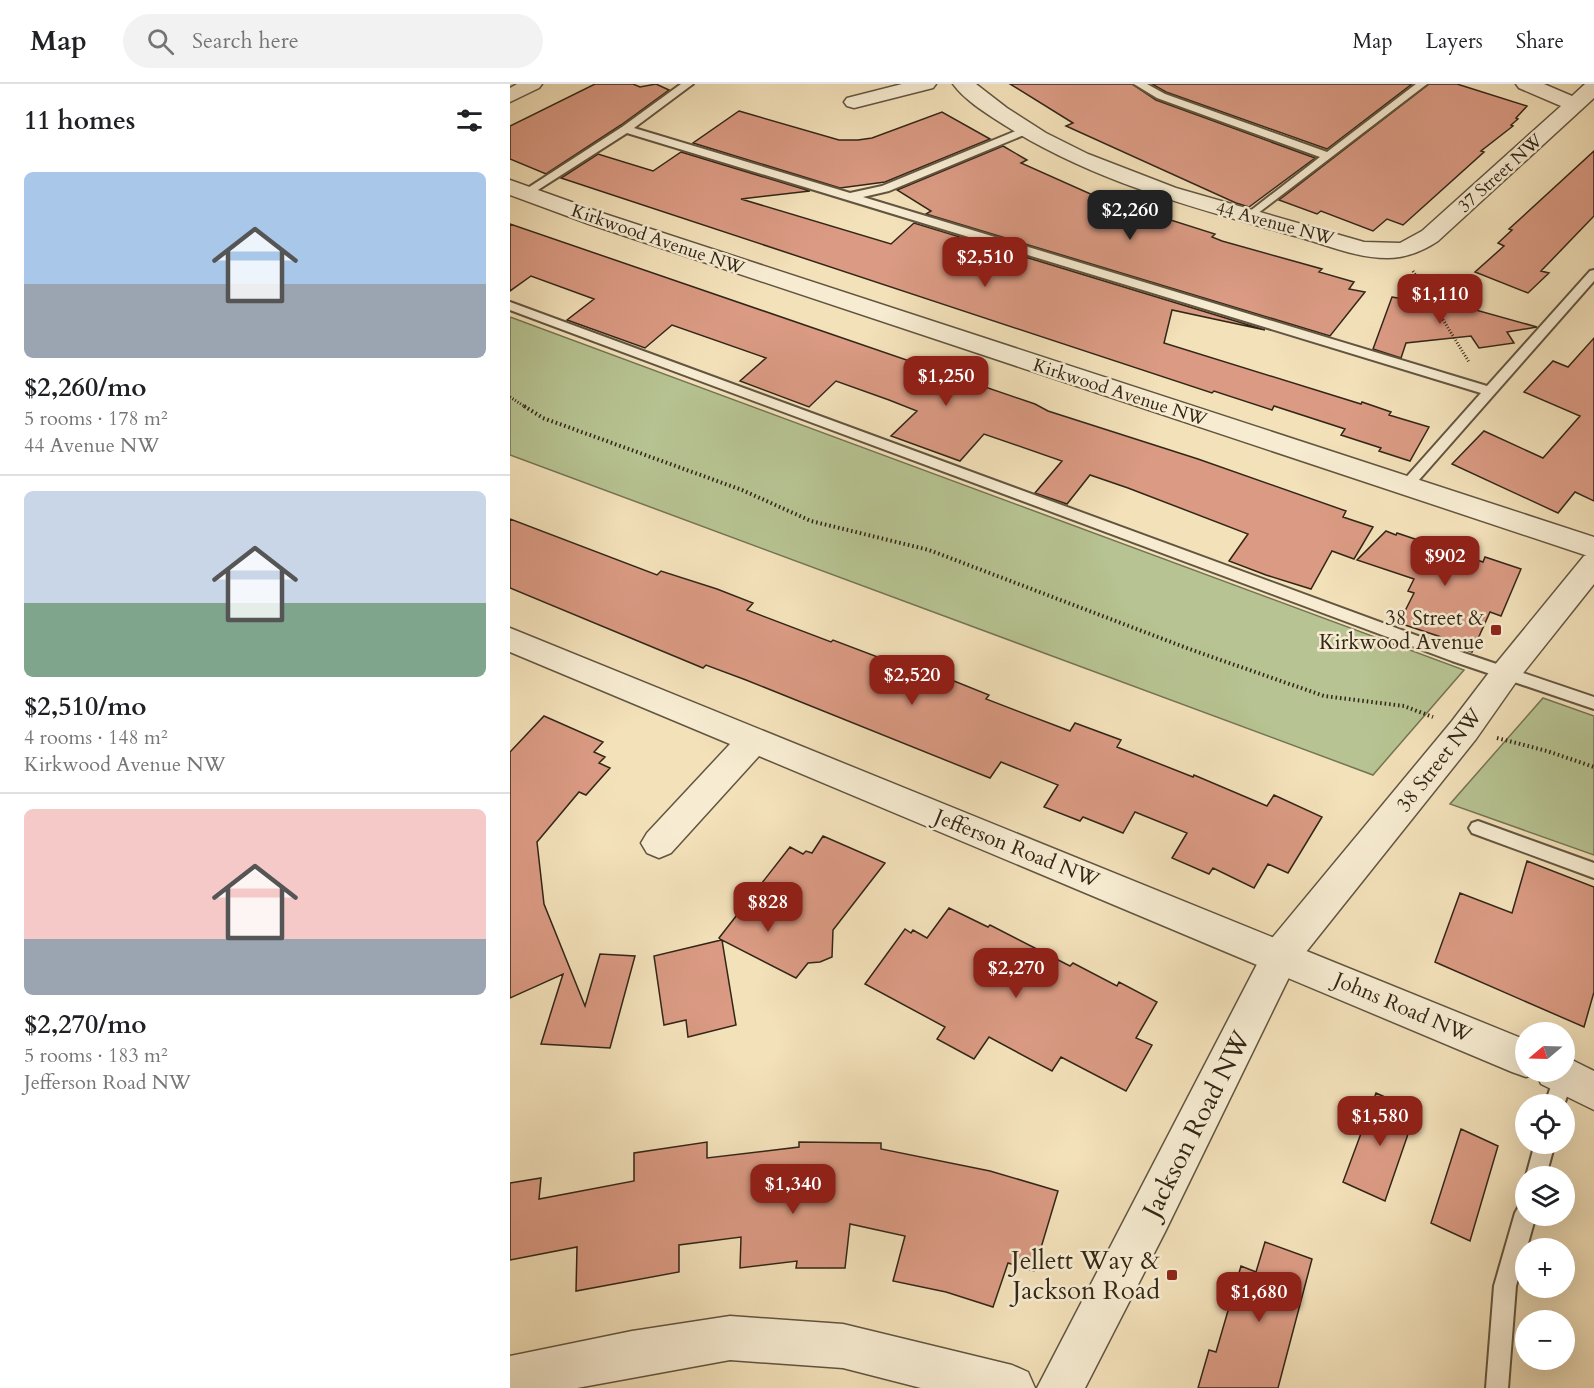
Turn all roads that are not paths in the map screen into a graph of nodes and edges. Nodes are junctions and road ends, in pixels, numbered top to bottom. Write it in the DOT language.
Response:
graph roads {
  1 [pos="532,84"];
  2 [pos="688,84"];
  3 [pos="926,84"];
  4 [pos="963,84"];
  5 [pos="1139,84"];
  6 [pos="1422,84"];
  7 [pos="1526,84"];
  8 [pos="1594,87"];
  9 [pos="510,96"];
  10 [pos="854,102"];
  11 [pos="1575,104"];
  12 [pos="626,129"];
  13 [pos="1027,130"];
  14 [pos="1328,156"];
  15 [pos="518,190"];
  16 [pos="852,196"];
  17 [pos="1249,217"];
  18 [pos="1400,250"];
  19 [pos="1594,274"];
  20 [pos="510,306"];
  21 [pos="1488,391"];
  22 [pos="1406,486"];
  23 [pos="1594,548"];
  24 [pos="1594,563"];
  25 [pos="510,639"];
  26 [pos="1505,674"];
  27 [pos="1594,703"];
  28 [pos="753,741"];
  29 [pos="1478,828"];
  30 [pos="659,843"];
  31 [pos="1594,871"];
  32 [pos="1281,955"];
  33 [pos="1515,1054"];
  34 [pos="1522,1226"];
  35 [pos="510,1379"];
  36 [pos="1012,1388"];
  37 [pos="1060,1388"];
  38 [pos="1497,1388"];
  1 -- 9 [label="street"];
  2 -- 12 [label="lane"];
  3 -- 10 [label="street"];
  4 -- 13 [label="street, 44 Avenue NW"];
  5 -- 14 [label="lane"];
  6 -- 14 [label="lane"];
  7 -- 11 [label="street"];
  8 -- 11 [label="street, 37 Street NW"];
  11 -- 18 [label="street, 37 Street NW"];
  12 -- 15 [label="lane"];
  12 -- 16 [label="lane"];
  13 -- 16 [label="lane"];
  13 -- 17 [label="street, 44 Avenue NW"];
  14 -- 17 [label="lane"];
  15 -- 22 [label="street, Kirkwood Avenue NW"];
  16 -- 21 [label="lane"];
  17 -- 18 [label="street, 44 Avenue NW"];
  19 -- 21 [label="lane"];
  20 -- 26 [label="lane"];
  21 -- 22 [label="lane"];
  22 -- 23 [label="street, Kirkwood Avenue NW"];
  24 -- 26 [label="street, 38 Street NW"];
  25 -- 28 [label="street, Jefferson Road NW"];
  26 -- 27 [label="lane"];
  26 -- 32 [label="street, 38 Street NW"];
  28 -- 30 [label="street"];
  28 -- 32 [label="street, Jefferson Road NW"];
  29 -- 31 [label="lane"];
  32 -- 33 [label="street, Johns Road NW"];
  32 -- 37 [label="street, Jackson Road NW"];
  34 -- 38 [label="lane"];
  35 -- 36 [label="street"];
}
